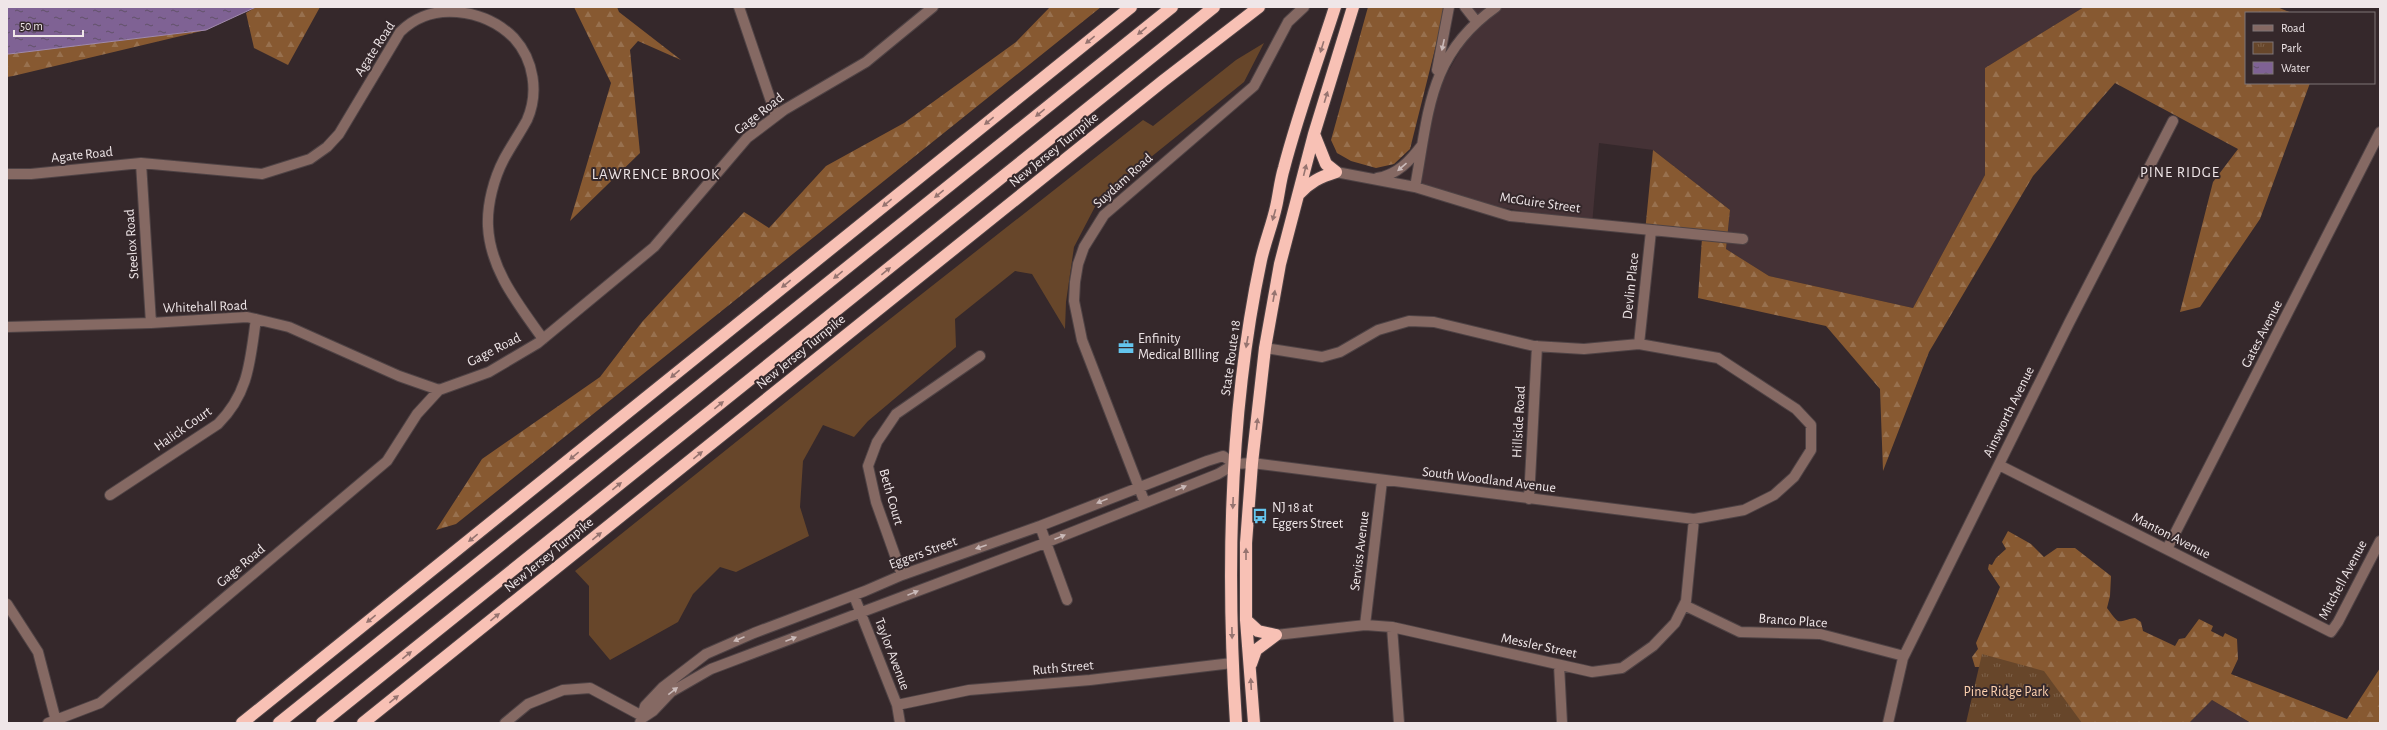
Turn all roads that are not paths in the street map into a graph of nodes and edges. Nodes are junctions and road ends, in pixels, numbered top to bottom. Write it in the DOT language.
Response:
graph roads {
  1 [pos="739,7"];
  2 [pos="933,7"];
  3 [pos="1131,7"];
  4 [pos="1172,7"];
  5 [pos="1214,7"];
  6 [pos="1259,7"];
  7 [pos="1304,7"];
  8 [pos="1353,7"];
  9 [pos="1449,7"];
  10 [pos="1465,7"];
  11 [pos="1496,7"];
  12 [pos="1334,8"];
  13 [pos="1476,21"];
  14 [pos="1431,101"];
  15 [pos="776,116"];
  16 [pos="2173,121"];
  17 [pos="2380,132"];
  18 [pos="1314,134"];
  19 [pos="1424,141"];
  20 [pos="141,163"];
  21 [pos="1336,172"];
  22 [pos="7,174"];
  23 [pos="1372,178"];
  24 [pos="1415,187"];
  25 [pos="1299,194"];
  26 [pos="1651,231"];
  27 [pos="1743,239"];
  28 [pos="256,320"];
  29 [pos="151,323"];
  30 [pos="7,327"];
  31 [pos="543,339"];
  32 [pos="1639,344"];
  33 [pos="1537,346"];
  34 [pos="1266,348"];
  35 [pos="980,356"];
  36 [pos="439,390"];
  37 [pos="1252,463"];
  38 [pos="1235,464"];
  39 [pos="1999,465"];
  40 [pos="1382,481"];
  41 [pos="1139,487"];
  42 [pos="110,495"];
  43 [pos="1529,499"];
  44 [pos="1145,503"];
  45 [pos="1694,519"];
  46 [pos="1040,526"];
  47 [pos="2380,542"];
  48 [pos="1045,543"];
  49 [pos="2168,549"];
  50 [pos="902,575"];
  51 [pos="854,596"];
  52 [pos="1066,600"];
  53 [pos="7,604"];
  54 [pos="1684,604"];
  55 [pos="861,612"];
  56 [pos="1246,620"];
  57 [pos="1365,625"];
  58 [pos="1392,627"];
  59 [pos="2331,632"];
  60 [pos="754,633"];
  61 [pos="1276,635"];
  62 [pos="760,651"];
  63 [pos="1904,656"];
  64 [pos="1232,663"];
  65 [pos="1250,665"];
  66 [pos="1559,665"];
  67 [pos="898,706"];
  68 [pos="642,720"];
  69 [pos="52,722"];
  70 [pos="242,723"];
  71 [pos="279,723"];
  72 [pos="322,723"];
  73 [pos="364,723"];
  74 [pos="505,723"];
  75 [pos="900,723"];
  76 [pos="1236,723"];
  77 [pos="1254,723"];
  78 [pos="1399,723"];
  79 [pos="1562,723"];
  80 [pos="1888,723"];
  1 -- 15 [label="street"];
  2 -- 15 [label="street, Gage Road"];
  3 -- 70 [label="highway, one-way"];
  4 -- 71 [label="highway, one-way"];
  72 -- 5 [label="highway, New Jersey Turnpike, one-way"];
  73 -- 6 [label="highway, New Jersey Turnpike, one-way"];
  7 -- 41 [label="street, Suydam Road"];
  18 -- 8 [label="highway, one-way"];
  9 -- 14 [label="street, one-way"];
  10 -- 13 [label="street"];
  11 -- 13 [label="street"];
  12 -- 38 [label="highway, State Route 18, one-way"];
  13 -- 14 [label="street"];
  14 -- 19 [label="street"];
  15 -- 31 [label="street, Gage Road"];
  16 -- 39 [label="street, Ainsworth Avenue"];
  17 -- 49 [label="street, Gates Avenue"];
  18 -- 21 [label="highway"];
  25 -- 18 [label="highway, one-way"];
  19 -- 23 [label="street, one-way"];
  19 -- 24 [label="street"];
  20 -- 22 [label="street, Agate Road"];
  20 -- 29 [label="street, Steelox Road"];
  20 -- 31 [label="street, Agate Road"];
  21 -- 23 [label="street, McGuire Street"];
  21 -- 25 [label="highway"];
  23 -- 24 [label="street, McGuire Street"];
  24 -- 26 [label="street, McGuire Street"];
  34 -- 25 [label="highway, one-way"];
  26 -- 27 [label="street, McGuire Street"];
  26 -- 32 [label="street, Devlin Place"];
  28 -- 29 [label="street, Whitehall Road"];
  28 -- 36 [label="street, Whitehall Road"];
  28 -- 42 [label="street, Halick Court"];
  29 -- 30 [label="street, Whitehall Road"];
  31 -- 36 [label="street, Gage Road"];
  32 -- 33 [label="street, South Woodland Avenue"];
  32 -- 45 [label="street, South Woodland Avenue"];
  33 -- 34 [label="street, South Woodland Avenue"];
  33 -- 43 [label="street, Hillside Road"];
  37 -- 34 [label="highway, one-way"];
  35 -- 50 [label="street, Beth Court"];
  36 -- 69 [label="street, Gage Road"];
  37 -- 38 [label="street, Eggers Street"];
  37 -- 40 [label="street, South Woodland Avenue"];
  56 -- 37 [label="highway, one-way"];
  38 -- 41 [label="street, Eggers Street"];
  44 -- 38 [label="street, Eggers Street, one-way"];
  38 -- 64 [label="highway, State Route 18, one-way"];
  39 -- 49 [label="street, Manton Avenue"];
  39 -- 63 [label="street, Ainsworth Avenue"];
  40 -- 43 [label="street, South Woodland Avenue"];
  40 -- 57 [label="street, Serviss Avenue"];
  41 -- 44 [label="street, Suydam Road"];
  41 -- 46 [label="street, Eggers Street, one-way"];
  43 -- 45 [label="street, South Woodland Avenue"];
  48 -- 44 [label="street, Eggers Street, one-way"];
  45 -- 54 [label="street, Messler Street"];
  46 -- 48 [label="street"];
  46 -- 50 [label="street, Eggers Street, one-way"];
  47 -- 59 [label="street, Mitchell Avenue"];
  48 -- 52 [label="street"];
  55 -- 48 [label="street, Eggers Street, one-way"];
  49 -- 59 [label="street, Manton Avenue"];
  50 -- 51 [label="street, Eggers Street"];
  51 -- 55 [label="street, Taylor Avenue"];
  51 -- 60 [label="street, Eggers Street"];
  53 -- 69 [label="street"];
  54 -- 63 [label="street, Branco Place"];
  54 -- 66 [label="street, Messler Street"];
  62 -- 55 [label="street, Eggers Street, one-way"];
  55 -- 67 [label="street, Taylor Avenue"];
  56 -- 61 [label="highway"];
  56 -- 65 [label="highway"];
  57 -- 58 [label="street, Messler Street"];
  57 -- 61 [label="street, Messler Street"];
  58 -- 66 [label="street, Messler Street"];
  58 -- 78 [label="street"];
  60 -- 62 [label="street"];
  60 -- 68 [label="street, Eggers Street, one-way"];
  61 -- 65 [label="highway"];
  68 -- 62 [label="street, Eggers Street, one-way"];
  63 -- 80 [label="street, Ainsworth Avenue"];
  64 -- 67 [label="street, Ruth Street"];
  64 -- 76 [label="highway, State Route 18"];
  77 -- 65 [label="highway, one-way"];
  66 -- 79 [label="street"];
  67 -- 75 [label="street, Taylor Avenue"];
  68 -- 74 [label="street"];
}
